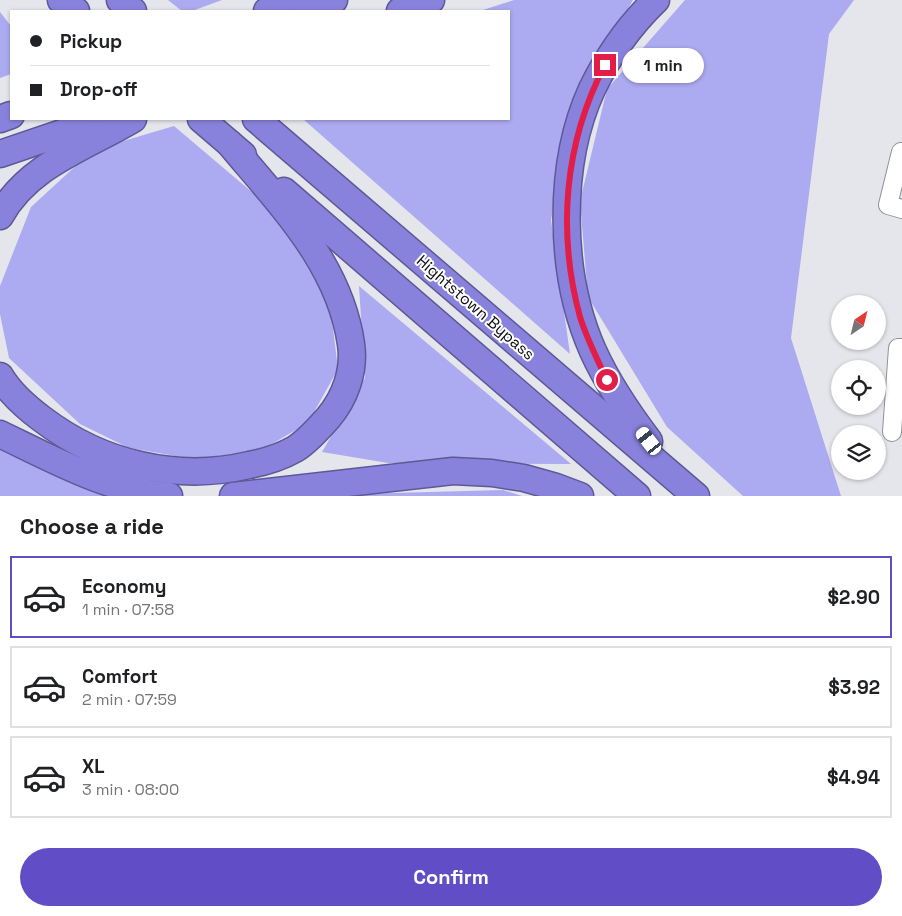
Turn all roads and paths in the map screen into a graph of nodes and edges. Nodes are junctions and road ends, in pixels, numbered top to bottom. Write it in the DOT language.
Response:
graph roads {
  1 [pos="62,0"];
  2 [pos="286,0"];
  3 [pos="334,0"];
  4 [pos="431,0"];
  5 [pos="656,0"];
  6 [pos="75,10"];
  7 [pos="268,10"];
  8 [pos="306,10"];
  9 [pos="403,10"];
  10 [pos="100,120"];
  11 [pos="131,120"];
  12 [pos="257,120"];
  13 [pos="215,131"];
  14 [pos="901,152"];
  15 [pos="0,154"];
  16 [pos="902,208"];
  17 [pos="0,216"];
  18 [pos="902,348"];
  19 [pos="0,376"];
  20 [pos="892,432"];
  21 [pos="0,434"];
  22 [pos="672,474"];
  23 [pos="169,496"];
  24 [pos="233,496"];
  25 [pos="580,496"];
  26 [pos="637,496"];
  27 [pos="696,496"];
  1 -- 6 [label="highway"];
  2 -- 7 [label="highway"];
  3 -- 8 [label="highway"];
  4 -- 9 [label="highway"];
  5 -- 22 [label="highway"];
  10 -- 15 [label="highway"];
  11 -- 17 [label="highway"];
  12 -- 22 [label="highway, Hightstown Bypass"];
  13 -- 19 [label="highway"];
  13 -- 26 [label="highway"];
  14 -- 16 [label="street"];
  18 -- 20 [label="street"];
  21 -- 23 [label="highway"];
  22 -- 27 [label="highway, Hightstown Bypass"];
  24 -- 25 [label="highway"];
}
